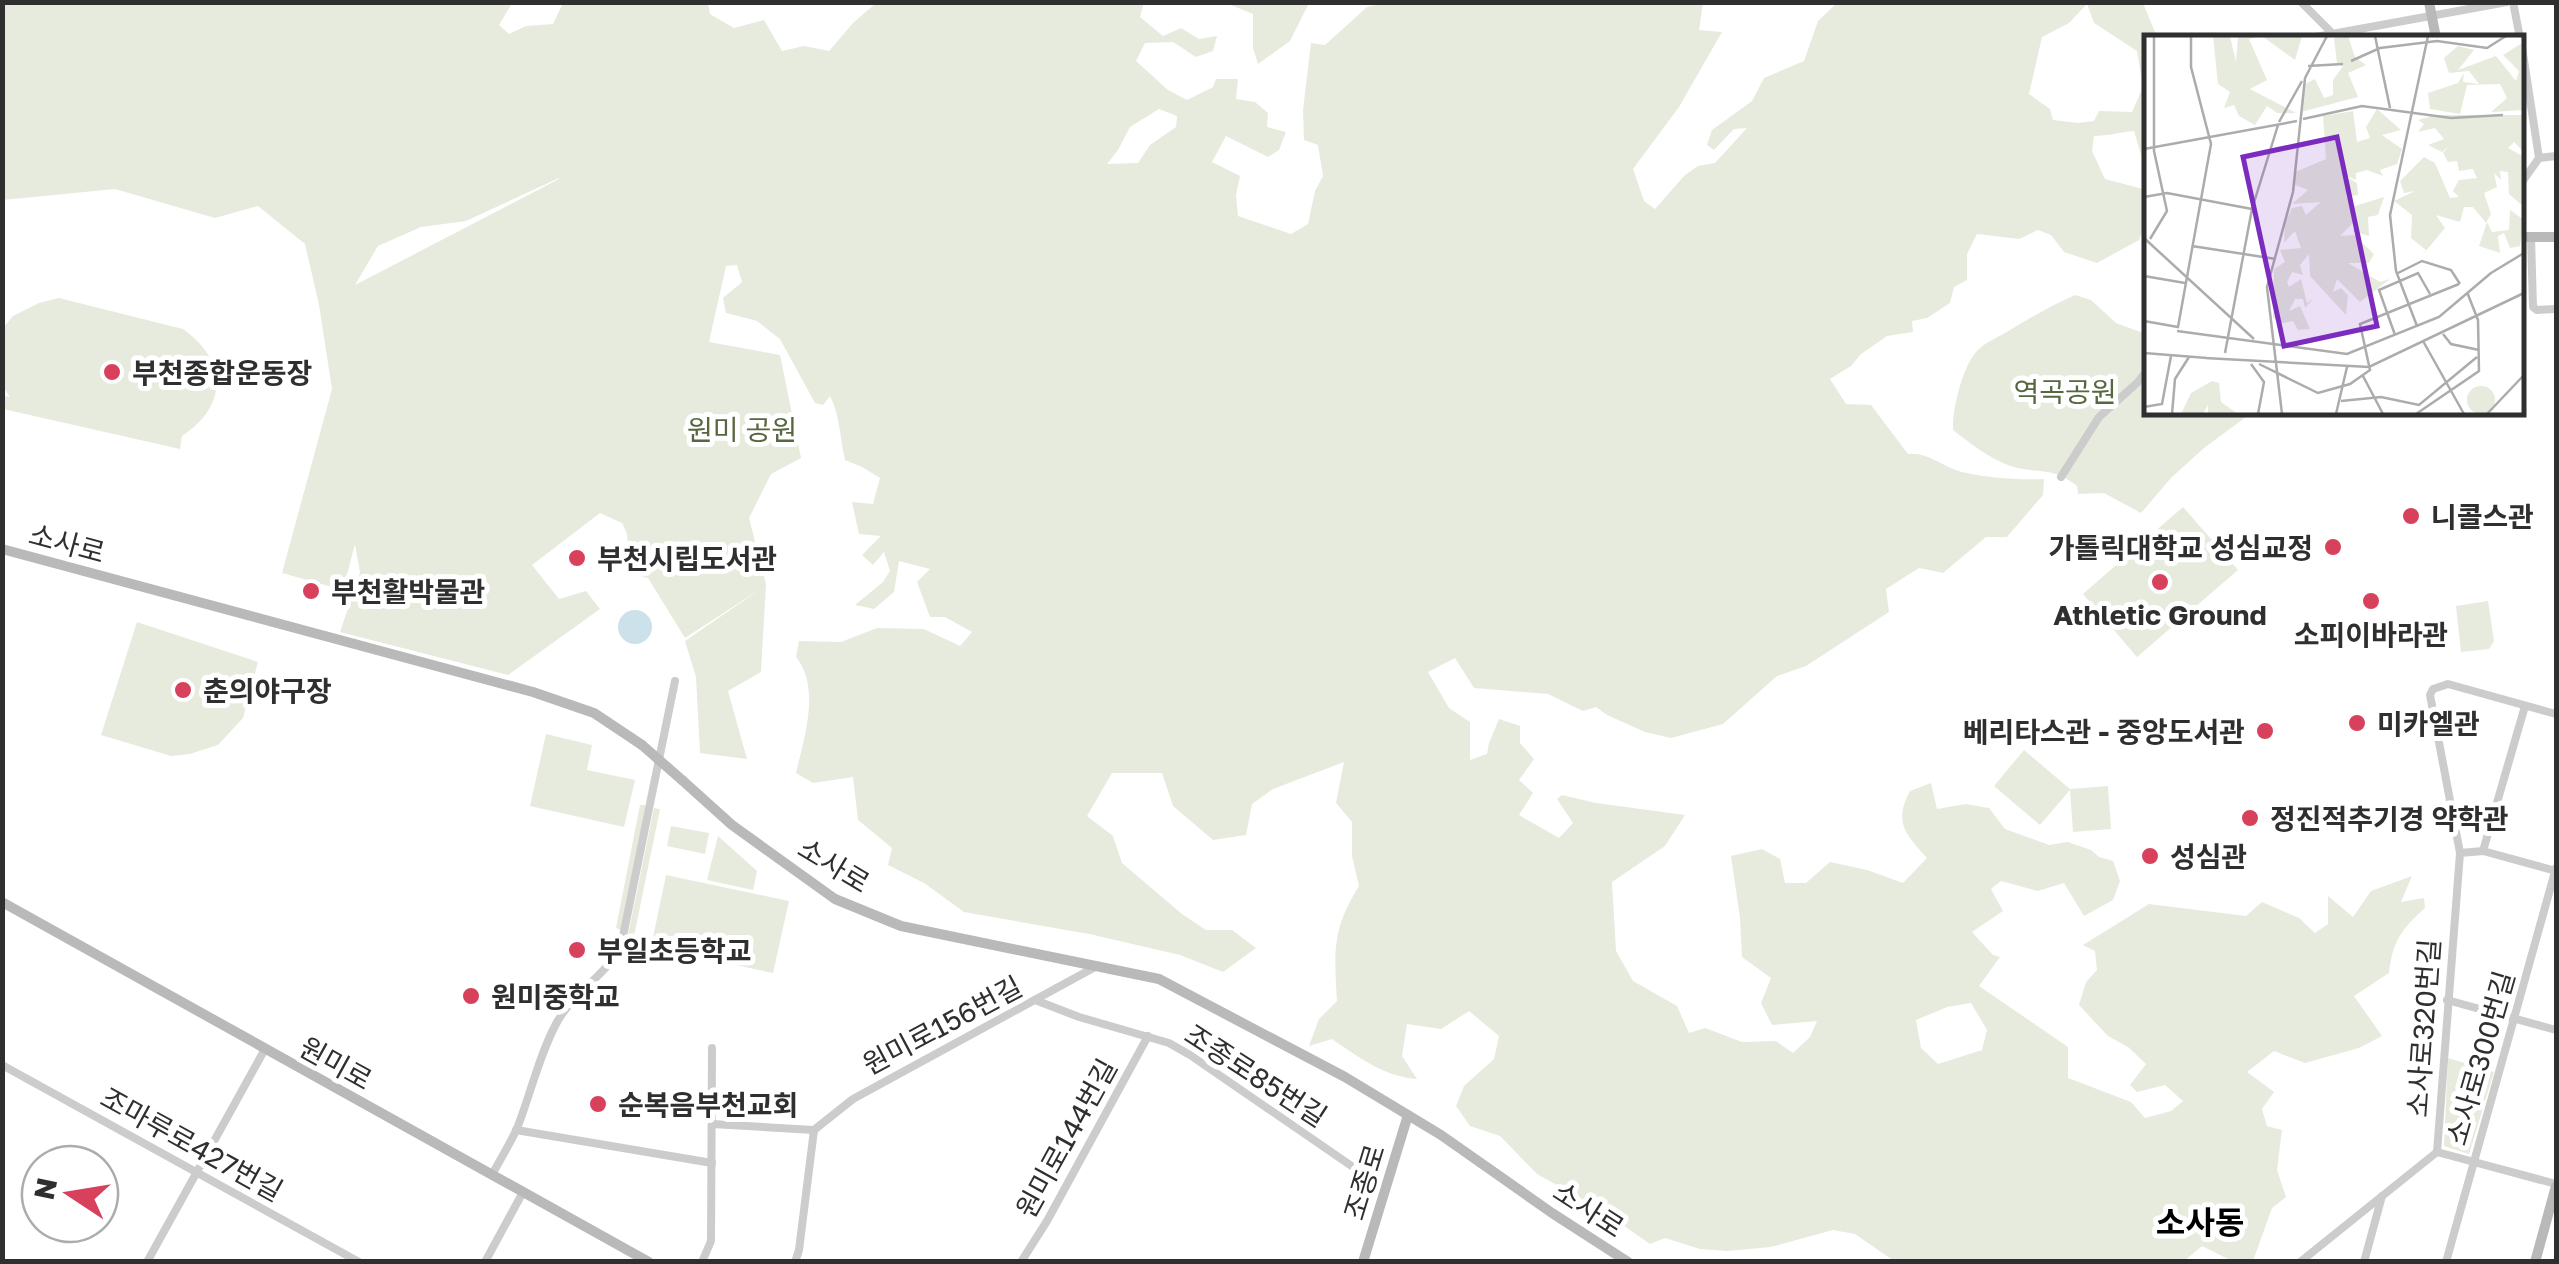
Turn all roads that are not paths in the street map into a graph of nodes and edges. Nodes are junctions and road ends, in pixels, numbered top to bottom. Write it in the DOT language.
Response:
graph roads {
  1 [pos="2301,2"];
  2 [pos="2510,2"];
  3 [pos="2430,8"];
  4 [pos="2332,35"];
  5 [pos="2336,35"];
  6 [pos="2435,35"];
  7 [pos="2519,35"];
  8 [pos="2524,60"];
  9 [pos="2556,156"];
  10 [pos="2539,158"];
  11 [pos="2524,179"];
  12 [pos="2556,236"];
  13 [pos="2526,237"];
  14 [pos="2556,310"];
  15 [pos="2144,375"];
  16 [pos="2061,477"];
  17 [pos="2,549"];
  18 [pos="675,681"];
  19 [pos="2524,706"];
  20 [pos="2556,714"];
  21 [pos="2483,851"];
  22 [pos="2460,853"];
  23 [pos="2556,870"];
  24 [pos="3,903"];
  25 [pos="1097,966"];
  26 [pos="1036,1000"];
  27 [pos="2447,1000"];
  28 [pos="2514,1018"];
  29 [pos="2556,1030"];
  30 [pos="1148,1036"];
  31 [pos="712,1048"];
  32 [pos="266,1049"];
  33 [pos="2,1065"];
  34 [pos="1408,1116"];
  35 [pos="712,1124"];
  36 [pos="516,1130"];
  37 [pos="814,1130"];
  38 [pos="2437,1152"];
  39 [pos="2474,1161"];
  40 [pos="712,1163"];
  41 [pos="198,1173"];
  42 [pos="492,1175"];
  43 [pos="2556,1185"];
  44 [pos="1385,1189"];
  45 [pos="523,1192"];
  46 [pos="2382,1196"];
  47 [pos="147,1262"];
  48 [pos="359,1262"];
  49 [pos="485,1262"];
  50 [pos="649,1262"];
  51 [pos="702,1262"];
  52 [pos="795,1262"];
  53 [pos="1021,1262"];
  54 [pos="1363,1262"];
  55 [pos="1628,1262"];
  56 [pos="2300,1262"];
  57 [pos="2364,1262"];
  58 [pos="2446,1262"];
  59 [pos="2535,1262"];
  1 -- 4 [label="street"];
  2 -- 3 [label="street"];
  2 -- 7 [label="street"];
  3 -- 5 [label="street"];
  3 -- 6 [label="street"];
  8 -- 10 [label="street"];
  9 -- 10 [label="street"];
  10 -- 11 [label="street"];
  12 -- 13 [label="street"];
  13 -- 14 [label="street"];
  15 -- 16 [label="street"];
  17 -- 25 [label="street, 소사로, bridge"];
  18 -- 36 [label="street"];
  19 -- 20 [label="street"];
  19 -- 21 [label="street"];
  19 -- 22 [label="street, 소사로320번길"];
  21 -- 22 [label="street"];
  21 -- 23 [label="street"];
  22 -- 27 [label="street, 소사로320번길"];
  23 -- 28 [label="street, 소사로300번길"];
  24 -- 32 [label="street, 원미로"];
  25 -- 26 [label="street, 원미로156번길"];
  25 -- 34 [label="street, 소사로"];
  26 -- 30 [label="street, 조종로85번길"];
  26 -- 37 [label="street, 원미로156번길"];
  27 -- 28 [label="street"];
  27 -- 38 [label="street, 소사로320번길"];
  28 -- 29 [label="street"];
  28 -- 39 [label="street, 소사로300번길"];
  30 -- 44 [label="street, 조종로85번길"];
  30 -- 53 [label="street, 원미로144번길"];
  31 -- 35 [label="street"];
  32 -- 41 [label="street"];
  32 -- 42 [label="street, 원미로"];
  33 -- 41 [label="street, 조마루로427번길"];
  34 -- 44 [label="street, 조종로"];
  34 -- 55 [label="street, 소사로"];
  35 -- 37 [label="street"];
  35 -- 40 [label="street"];
  36 -- 40 [label="street"];
  36 -- 42 [label="street"];
  37 -- 52 [label="street"];
  38 -- 39 [label="street"];
  38 -- 46 [label="street, 소사로320번길"];
  39 -- 43 [label="street"];
  39 -- 58 [label="street, 소사로300번길"];
  40 -- 51 [label="street"];
  41 -- 47 [label="street"];
  41 -- 48 [label="street, 조마루로427번길"];
  42 -- 45 [label="street, 원미로"];
  43 -- 59 [label="street"];
  44 -- 54 [label="street, 조종로"];
  45 -- 49 [label="street"];
  45 -- 50 [label="street, 원미로"];
  46 -- 56 [label="street, 소사로320번길"];
  46 -- 57 [label="street"];
}
